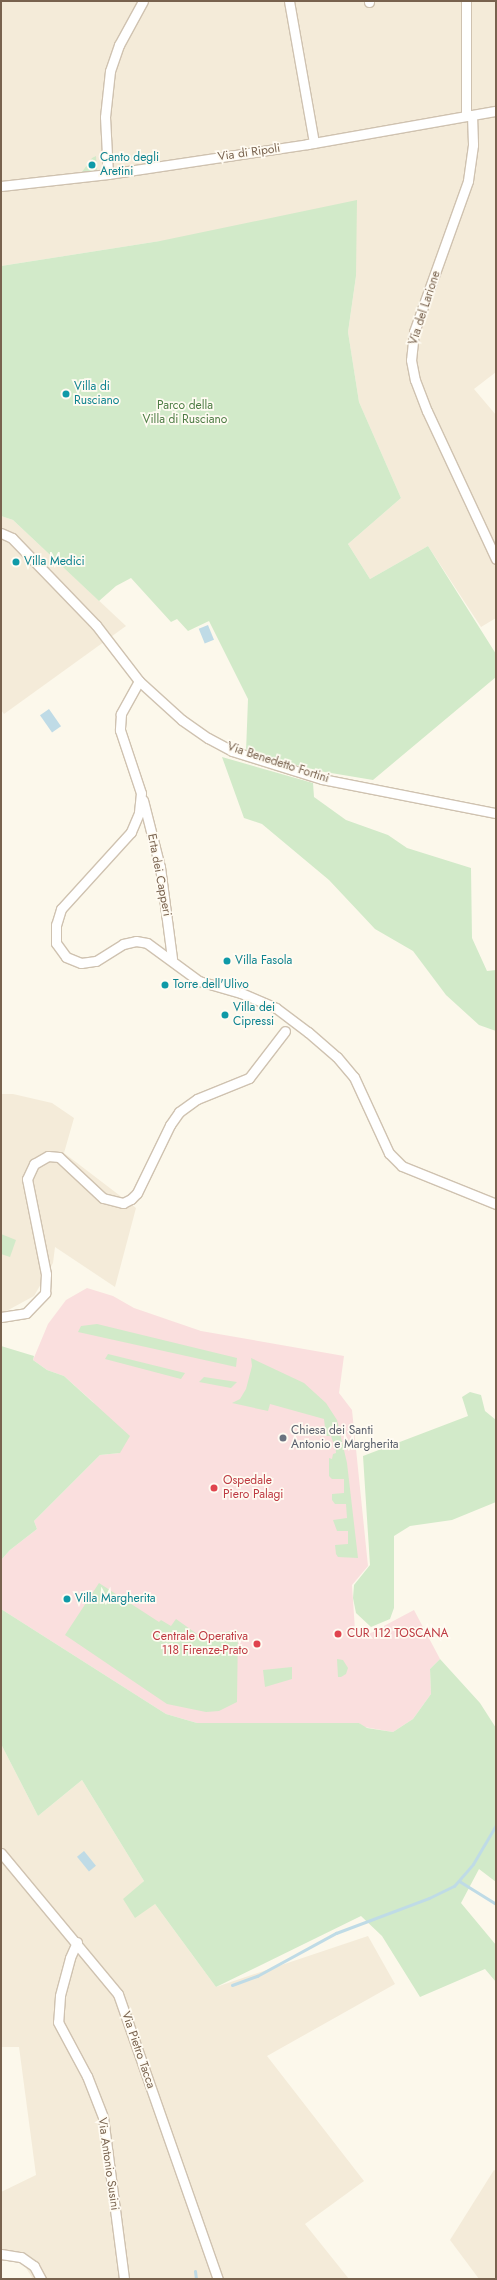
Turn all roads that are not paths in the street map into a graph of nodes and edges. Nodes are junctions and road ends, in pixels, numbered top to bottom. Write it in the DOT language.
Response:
graph roads {
  1 [pos="143,1"];
  2 [pos="289,1"];
  3 [pos="466,1"];
  4 [pos="496,111"];
  5 [pos="469,116"];
  6 [pos="314,143"];
  7 [pos="108,174"];
  8 [pos="1,186"];
  9 [pos="1,533"];
  10 [pos="496,559"];
  11 [pos="139,681"];
  12 [pos="141,793"];
  13 [pos="496,813"];
  14 [pos="172,958"];
  15 [pos="285,1031"];
  16 [pos="496,1204"];
  17 [pos="1,1317"];
  18 [pos="1,1853"];
  19 [pos="77,1942"];
  20 [pos="1,2254"];
  21 [pos="41,2279"];
  22 [pos="124,2279"];
  23 [pos="218,2279"];
  1 -- 7 [label="street"];
  2 -- 6 [label="street"];
  3 -- 5 [label="street, Via del Larione"];
  4 -- 5 [label="street, Via di Ripoli"];
  5 -- 6 [label="street, Via di Ripoli"];
  5 -- 10 [label="street, Via del Larione"];
  6 -- 7 [label="street, Via di Ripoli"];
  7 -- 8 [label="street, Via di Ripoli"];
  9 -- 11 [label="street, Via Benedetto Fortini"];
  11 -- 12 [label="street, Erta dei Capperi"];
  11 -- 13 [label="street, Via Benedetto Fortini"];
  12 -- 14 [label="street, Erta dei Capperi"];
  12 -- 14 [label="street"];
  14 -- 16 [label="street"];
  15 -- 17 [label="street"];
  18 -- 19 [label="street, Via Pietro Tacca"];
  19 -- 22 [label="street, Via Antonio Susini"];
  19 -- 23 [label="street, Via Pietro Tacca"];
  20 -- 21 [label="street"];
}
